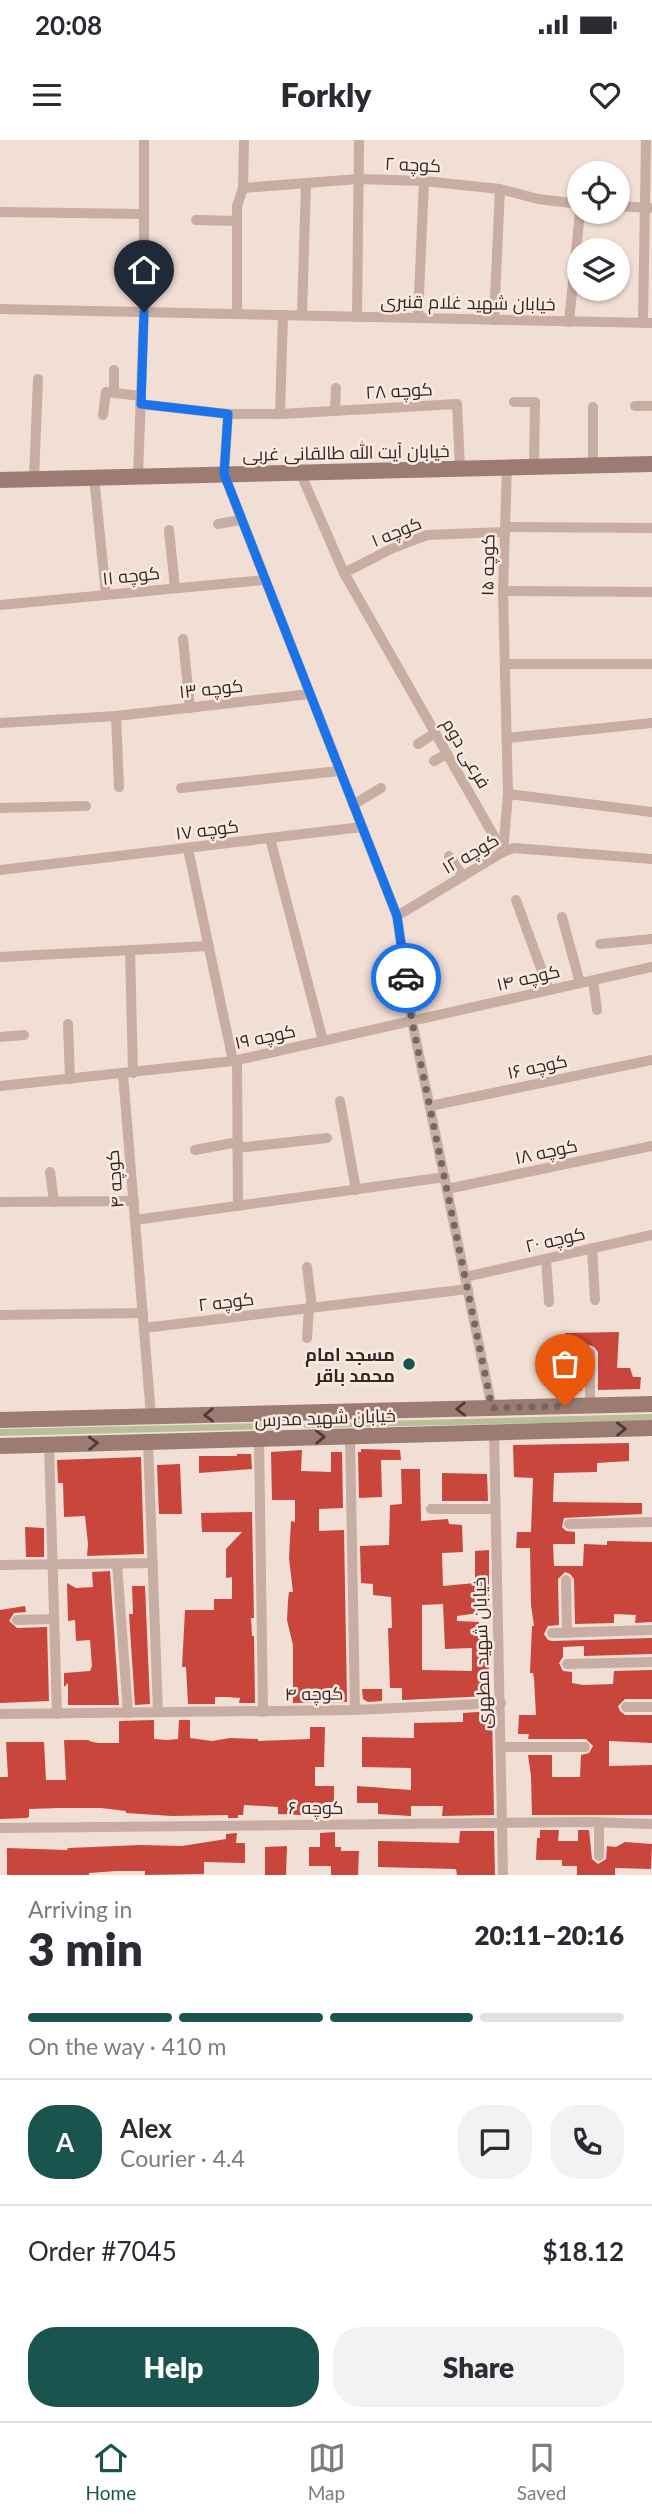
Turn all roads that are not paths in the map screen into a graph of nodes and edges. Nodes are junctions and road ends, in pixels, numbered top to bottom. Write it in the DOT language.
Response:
graph roads {
  1 [pos="144,140"];
  2 [pos="244,140"];
  3 [pos="359,140"];
  4 [pos="646,140"];
  5 [pos="359,178"];
  6 [pos="424,181"];
  7 [pos="306,183"];
  8 [pos="243,188"];
  9 [pos="500,189"];
  10 [pos="567,203"];
  11 [pos="630,207"];
  12 [pos="649,208"];
  13 [pos="0,212"];
  14 [pos="144,214"];
  15 [pos="196,220"];
  16 [pos="237,221"];
  17 [pos="579,224"];
  18 [pos="0,309"];
  19 [pos="144,312"];
  20 [pos="237,314"];
  21 [pos="283,315"];
  22 [pos="302,315"];
  23 [pos="357,317"];
  24 [pos="418,318"];
  25 [pos="494,320"];
  26 [pos="569,322"];
  27 [pos="648,323"];
  28 [pos="114,370"];
  29 [pos="38,379"];
  30 [pos="336,388"];
  31 [pos="110,392"];
  32 [pos="141,400"];
  33 [pos="514,402"];
  34 [pos="635,406"];
  35 [pos="652,406"];
  36 [pos="593,407"];
  37 [pos="335,411"];
  38 [pos="228,414"];
  39 [pos="280,414"];
  40 [pos="103,415"];
  41 [pos="652,464"];
  42 [pos="593,465"];
  43 [pos="534,466"];
  44 [pos="507,467"];
  45 [pos="460,468"];
  46 [pos="300,472"];
  47 [pos="224,474"];
  48 [pos="138,476"];
  49 [pos="94,477"];
  50 [pos="34,479"];
  51 [pos="0,480"];
  52 [pos="240,520"];
  53 [pos="218,524"];
  54 [pos="652,528"];
  55 [pos="505,529"];
  56 [pos="169,530"];
  57 [pos="344,573"];
  58 [pos="265,580"];
  59 [pos="175,588"];
  60 [pos="503,591"];
  61 [pos="652,592"];
  62 [pos="106,595"];
  63 [pos="0,605"];
  64 [pos="183,639"];
  65 [pos="505,664"];
  66 [pos="652,664"];
  67 [pos="310,694"];
  68 [pos="190,708"];
  69 [pos="116,716"];
  70 [pos="0,723"];
  71 [pos="652,723"];
  72 [pos="435,733"];
  73 [pos="507,738"];
  74 [pos="418,744"];
  75 [pos="447,754"];
  76 [pos="434,761"];
  77 [pos="340,771"];
  78 [pos="119,787"];
  79 [pos="181,788"];
  80 [pos="381,788"];
  81 [pos="508,794"];
  82 [pos="475,803"];
  83 [pos="353,805"];
  84 [pos="86,806"];
  85 [pos="0,808"];
  86 [pos="463,811"];
  87 [pos="652,812"];
  88 [pos="362,827"];
  89 [pos="270,838"];
  90 [pos="188,849"];
  91 [pos="503,852"];
  92 [pos="449,856"];
  93 [pos="652,859"];
  94 [pos="0,870"];
  95 [pos="463,876"];
  96 [pos="516,900"];
  97 [pos="397,916"];
  98 [pos="562,917"];
  99 [pos="652,939"];
  100 [pos="600,944"];
  101 [pos="209,946"];
  102 [pos="130,950"];
  103 [pos="0,957"];
  104 [pos="652,967"];
  105 [pos="593,981"];
  106 [pos="580,983"];
  107 [pos="549,990"];
  108 [pos="597,1010"];
  109 [pos="412,1021"];
  110 [pos="68,1024"];
  111 [pos="24,1035"];
  112 [pos="0,1037"];
  113 [pos="323,1041"];
  114 [pos="652,1060"];
  115 [pos="235,1061"];
  116 [pos="128,1074"];
  117 [pos="70,1079"];
  118 [pos="0,1086"];
  119 [pos="340,1101"];
  120 [pos="430,1106"];
  121 [pos="327,1138"];
  122 [pos="238,1145"];
  123 [pos="652,1146"];
  124 [pos="195,1150"];
  125 [pos="50,1172"];
  126 [pos="445,1177"];
  127 [pos="447,1189"];
  128 [pos="356,1190"];
  129 [pos="134,1201"];
  130 [pos="0,1202"];
  131 [pos="54,1202"];
  132 [pos="238,1206"];
  133 [pos="135,1220"];
  134 [pos="652,1234"];
  135 [pos="592,1248"];
  136 [pos="546,1259"];
  137 [pos="307,1267"];
  138 [pos="466,1283"];
  139 [pos="595,1300"];
  140 [pos="549,1302"];
  141 [pos="311,1308"];
  142 [pos="143,1313"];
  143 [pos="0,1315"];
  144 [pos="144,1328"];
  145 [pos="307,1338"];
  146 [pos="590,1353"];
  147 [pos="652,1405"];
  148 [pos="590,1406"];
  149 [pos="492,1408"];
  150 [pos="151,1416"];
  151 [pos="0,1420"];
  152 [pos="652,1428"];
  153 [pos="494,1431"];
  154 [pos="350,1436"];
  155 [pos="259,1438"];
  156 [pos="148,1441"];
  157 [pos="49,1444"];
  158 [pos="0,1446"];
  159 [pos="431,1509"];
  160 [pos="495,1509"];
  161 [pos="652,1522"];
  162 [pos="569,1524"];
  163 [pos="153,1563"];
  164 [pos="117,1564"];
  165 [pos="0,1565"];
  166 [pos="52,1566"];
  167 [pos="566,1580"];
  168 [pos="54,1619"];
  169 [pos="17,1620"];
  170 [pos="652,1630"];
  171 [pos="552,1633"];
  172 [pos="567,1633"];
  173 [pos="652,1662"];
  174 [pos="567,1664"];
  175 [pos="501,1703"];
  176 [pos="626,1707"];
  177 [pos="652,1707"];
  178 [pos="355,1710"];
  179 [pos="158,1712"];
  180 [pos="263,1712"];
  181 [pos="128,1713"];
  182 [pos="0,1714"];
  183 [pos="57,1714"];
  184 [pos="501,1747"];
  185 [pos="585,1747"];
  186 [pos="599,1822"];
  187 [pos="502,1823"];
  188 [pos="652,1824"];
  189 [pos="0,1828"];
  190 [pos="599,1856"];
  191 [pos="503,1875"];
  1 -- 14 [label="street"];
  2 -- 8 [label="street"];
  3 -- 5 [label="street"];
  4 -- 12 [label="street"];
  5 -- 6 [label="street, کوچه ۲"];
  5 -- 7 [label="street, کوچه ۲"];
  5 -- 23 [label="street"];
  6 -- 9 [label="street, کوچه ۲"];
  6 -- 24 [label="street"];
  7 -- 8 [label="street, کوچه ۲"];
  7 -- 22 [label="street"];
  8 -- 16 [label="street"];
  9 -- 10 [label="street, کوچه ۲"];
  9 -- 25 [label="street"];
  11 -- 12 [label="street"];
  12 -- 27 [label="street"];
  13 -- 14 [label="street"];
  14 -- 19 [label="street"];
  15 -- 16 [label="street"];
  16 -- 20 [label="street"];
  17 -- 26 [label="street"];
  18 -- 19 [label="street"];
  19 -- 20 [label="street"];
  19 -- 32 [label="street"];
  20 -- 21 [label="street"];
  21 -- 22 [label="street, خیابان شهید غلام قنبری"];
  21 -- 39 [label="street"];
  22 -- 23 [label="street, خیابان شهید غلام قنبری"];
  23 -- 24 [label="street, خیابان شهید غلام قنبری"];
  24 -- 25 [label="street, خیابان شهید غلام قنبری"];
  25 -- 26 [label="street, خیابان شهید غلام قنبری"];
  26 -- 27 [label="street, خیابان شهید غلام قنبری"];
  28 -- 31 [label="street"];
  29 -- 50 [label="street"];
  30 -- 37 [label="street"];
  31 -- 32 [label="street"];
  31 -- 40 [label="street"];
  32 -- 38 [label="street"];
  32 -- 48 [label="street"];
  33 -- 43 [label="street"];
  34 -- 35 [label="street"];
  36 -- 42 [label="street"];
  37 -- 39 [label="street, کوچه ۲۸"];
  37 -- 45 [label="street, کوچه ۲۸"];
  38 -- 39 [label="street"];
  38 -- 47 [label="street"];
  41 -- 42 [label="main road, خیابان آیت الله طالقانی غربی"];
  42 -- 43 [label="main road, خیابان آیت الله طالقانی غربی"];
  43 -- 44 [label="main road, خیابان آیت الله طالقانی غربی"];
  44 -- 45 [label="main road, خیابان آیت الله طالقانی غربی"];
  44 -- 55 [label="street, کوچه ۱۵"];
  45 -- 46 [label="main road, خیابان آیت الله طالقانی غربی"];
  46 -- 47 [label="main road, خیابان آیت الله طالقانی غربی"];
  46 -- 57 [label="street"];
  47 -- 48 [label="main road, خیابان آیت الله طالقانی غربی"];
  47 -- 52 [label="street"];
  48 -- 49 [label="main road, خیابان آیت الله طالقانی غربی"];
  49 -- 50 [label="main road, خیابان آیت الله طالقانی غربی"];
  49 -- 62 [label="street"];
  50 -- 51 [label="main road, خیابان آیت الله طالقانی غربی"];
  52 -- 53 [label="street"];
  52 -- 58 [label="street"];
  54 -- 55 [label="street"];
  55 -- 57 [label="street, کوچه ۱"];
  55 -- 60 [label="street, کوچه ۱۵"];
  56 -- 59 [label="street"];
  57 -- 72 [label="street, فرعی دوم"];
  58 -- 59 [label="street, کوچه ۱۱"];
  58 -- 67 [label="street"];
  59 -- 62 [label="street, کوچه ۱۱"];
  60 -- 61 [label="street"];
  60 -- 65 [label="street, کوچه ۱۵"];
  62 -- 63 [label="street, کوچه ۱۱"];
  64 -- 68 [label="street"];
  65 -- 66 [label="street"];
  65 -- 73 [label="street, کوچه ۱۵"];
  67 -- 68 [label="street, کوچه ۱۳"];
  67 -- 77 [label="street"];
  68 -- 69 [label="street, کوچه ۱۳"];
  69 -- 70 [label="street"];
  69 -- 78 [label="street"];
  71 -- 73 [label="street"];
  72 -- 74 [label="street"];
  72 -- 75 [label="street, فرعی دوم"];
  73 -- 81 [label="street, کوچه ۱۵"];
  75 -- 76 [label="street"];
  75 -- 82 [label="street, فرعی دوم"];
  77 -- 79 [label="street"];
  77 -- 83 [label="street"];
  80 -- 83 [label="street"];
  81 -- 87 [label="street"];
  81 -- 91 [label="street, کوچه ۱۵"];
  82 -- 86 [label="street"];
  82 -- 91 [label="street, فرعی دوم"];
  83 -- 88 [label="street"];
  84 -- 85 [label="street"];
  88 -- 89 [label="street, کوچه ۱۷"];
  88 -- 97 [label="street"];
  89 -- 90 [label="street, کوچه ۱۷"];
  89 -- 113 [label="street"];
  90 -- 94 [label="street, کوچه ۱۷"];
  90 -- 101 [label="street"];
  91 -- 93 [label="street, کوچه ۱۲"];
  91 -- 95 [label="street, کوچه ۱۲"];
  92 -- 95 [label="street"];
  95 -- 97 [label="street, کوچه ۱۲"];
  96 -- 107 [label="street"];
  97 -- 109 [label="street"];
  98 -- 106 [label="street"];
  99 -- 100 [label="street"];
  101 -- 102 [label="street"];
  101 -- 115 [label="street"];
  102 -- 103 [label="street"];
  102 -- 116 [label="street, کوچه ۴"];
  104 -- 105 [label="street, کوچه ۱۴"];
  105 -- 106 [label="street, کوچه ۱۴"];
  105 -- 108 [label="street"];
  106 -- 107 [label="street, کوچه ۱۴"];
  107 -- 109 [label="street, کوچه ۱۴"];
  109 -- 113 [label="street, کوچه ۱۹"];
  109 -- 120 [label="street"];
  110 -- 117 [label="street"];
  111 -- 112 [label="street"];
  113 -- 115 [label="street, کوچه ۱۹"];
  114 -- 120 [label="street, کوچه ۱۶"];
  115 -- 116 [label="street, کوچه ۱۹"];
  115 -- 122 [label="street"];
  116 -- 117 [label="street, کوچه ۱۹"];
  116 -- 129 [label="street, کوچه ۴"];
  117 -- 118 [label="street, کوچه ۱۹"];
  119 -- 128 [label="street"];
  120 -- 126 [label="street"];
  121 -- 122 [label="street"];
  122 -- 124 [label="street"];
  122 -- 132 [label="street"];
  123 -- 127 [label="street, کوچه ۱۸"];
  125 -- 131 [label="street"];
  126 -- 127 [label="street"];
  126 -- 128 [label="street, کوچه ۴"];
  127 -- 138 [label="street"];
  128 -- 132 [label="street, کوچه ۴"];
  129 -- 131 [label="street"];
  129 -- 133 [label="street, کوچه ۴"];
  130 -- 131 [label="street"];
  132 -- 133 [label="street, کوچه ۴"];
  133 -- 142 [label="street"];
  134 -- 135 [label="street, کوچه ۲۰"];
  135 -- 136 [label="street, کوچه ۲۰"];
  135 -- 139 [label="street"];
  136 -- 138 [label="street, کوچه ۲۰"];
  136 -- 140 [label="street"];
  137 -- 141 [label="street"];
  138 -- 141 [label="street, کوچه ۲۰"];
  138 -- 149 [label="street"];
  141 -- 144 [label="street, کوچه ۲"];
  141 -- 145 [label="street"];
  142 -- 143 [label="street"];
  142 -- 144 [label="street"];
  144 -- 150 [label="street"];
  146 -- 148 [label="street"];
  147 -- 148 [label="main road, خیابان شهید مدرس"];
  148 -- 149 [label="main road, خیابان شهید مدرس"];
  149 -- 150 [label="main road, خیابان شهید مدرس, one-way"];
  150 -- 151 [label="main road, خیابان شهید مدرس"];
  153 -- 152 [label="main road, خیابان شهید مدرس, one-way"];
  153 -- 154 [label="main road, خیابان شهید مدرس"];
  153 -- 160 [label="street, خیابان شهید مطهری"];
  155 -- 154 [label="main road, خیابان شهید مدرس, one-way"];
  154 -- 178 [label="street"];
  155 -- 156 [label="main road, خیابان شهید مدرس"];
  155 -- 180 [label="street"];
  157 -- 156 [label="main road, خیابان شهید مدرس, one-way"];
  156 -- 163 [label="street"];
  157 -- 158 [label="main road, خیابان شهید مدرس"];
  157 -- 166 [label="street"];
  159 -- 160 [label="street"];
  160 -- 175 [label="street, خیابان شهید مطهری"];
  161 -- 162 [label="street"];
  163 -- 164 [label="street"];
  163 -- 179 [label="street"];
  164 -- 166 [label="street"];
  164 -- 181 [label="street"];
  165 -- 166 [label="street"];
  166 -- 168 [label="street"];
  167 -- 172 [label="street"];
  168 -- 169 [label="street"];
  168 -- 183 [label="street"];
  170 -- 172 [label="street"];
  171 -- 172 [label="street"];
  173 -- 174 [label="street"];
  175 -- 178 [label="street, کوچه ۴"];
  175 -- 184 [label="street, خیابان شهید مطهری"];
  176 -- 177 [label="street"];
  178 -- 180 [label="street, کوچه ۴"];
  179 -- 180 [label="street, کوچه ۴"];
  179 -- 181 [label="street, کوچه ۴"];
  181 -- 183 [label="street, کوچه ۴"];
  182 -- 183 [label="street, کوچه ۴"];
  184 -- 185 [label="street"];
  184 -- 187 [label="street, خیابان شهید مطهری"];
  186 -- 187 [label="street, کوچه ۶"];
  186 -- 188 [label="street, کوچه ۶"];
  186 -- 190 [label="street"];
  187 -- 189 [label="street, کوچه ۶"];
  187 -- 191 [label="street, خیابان شهید مطهری"];
}
